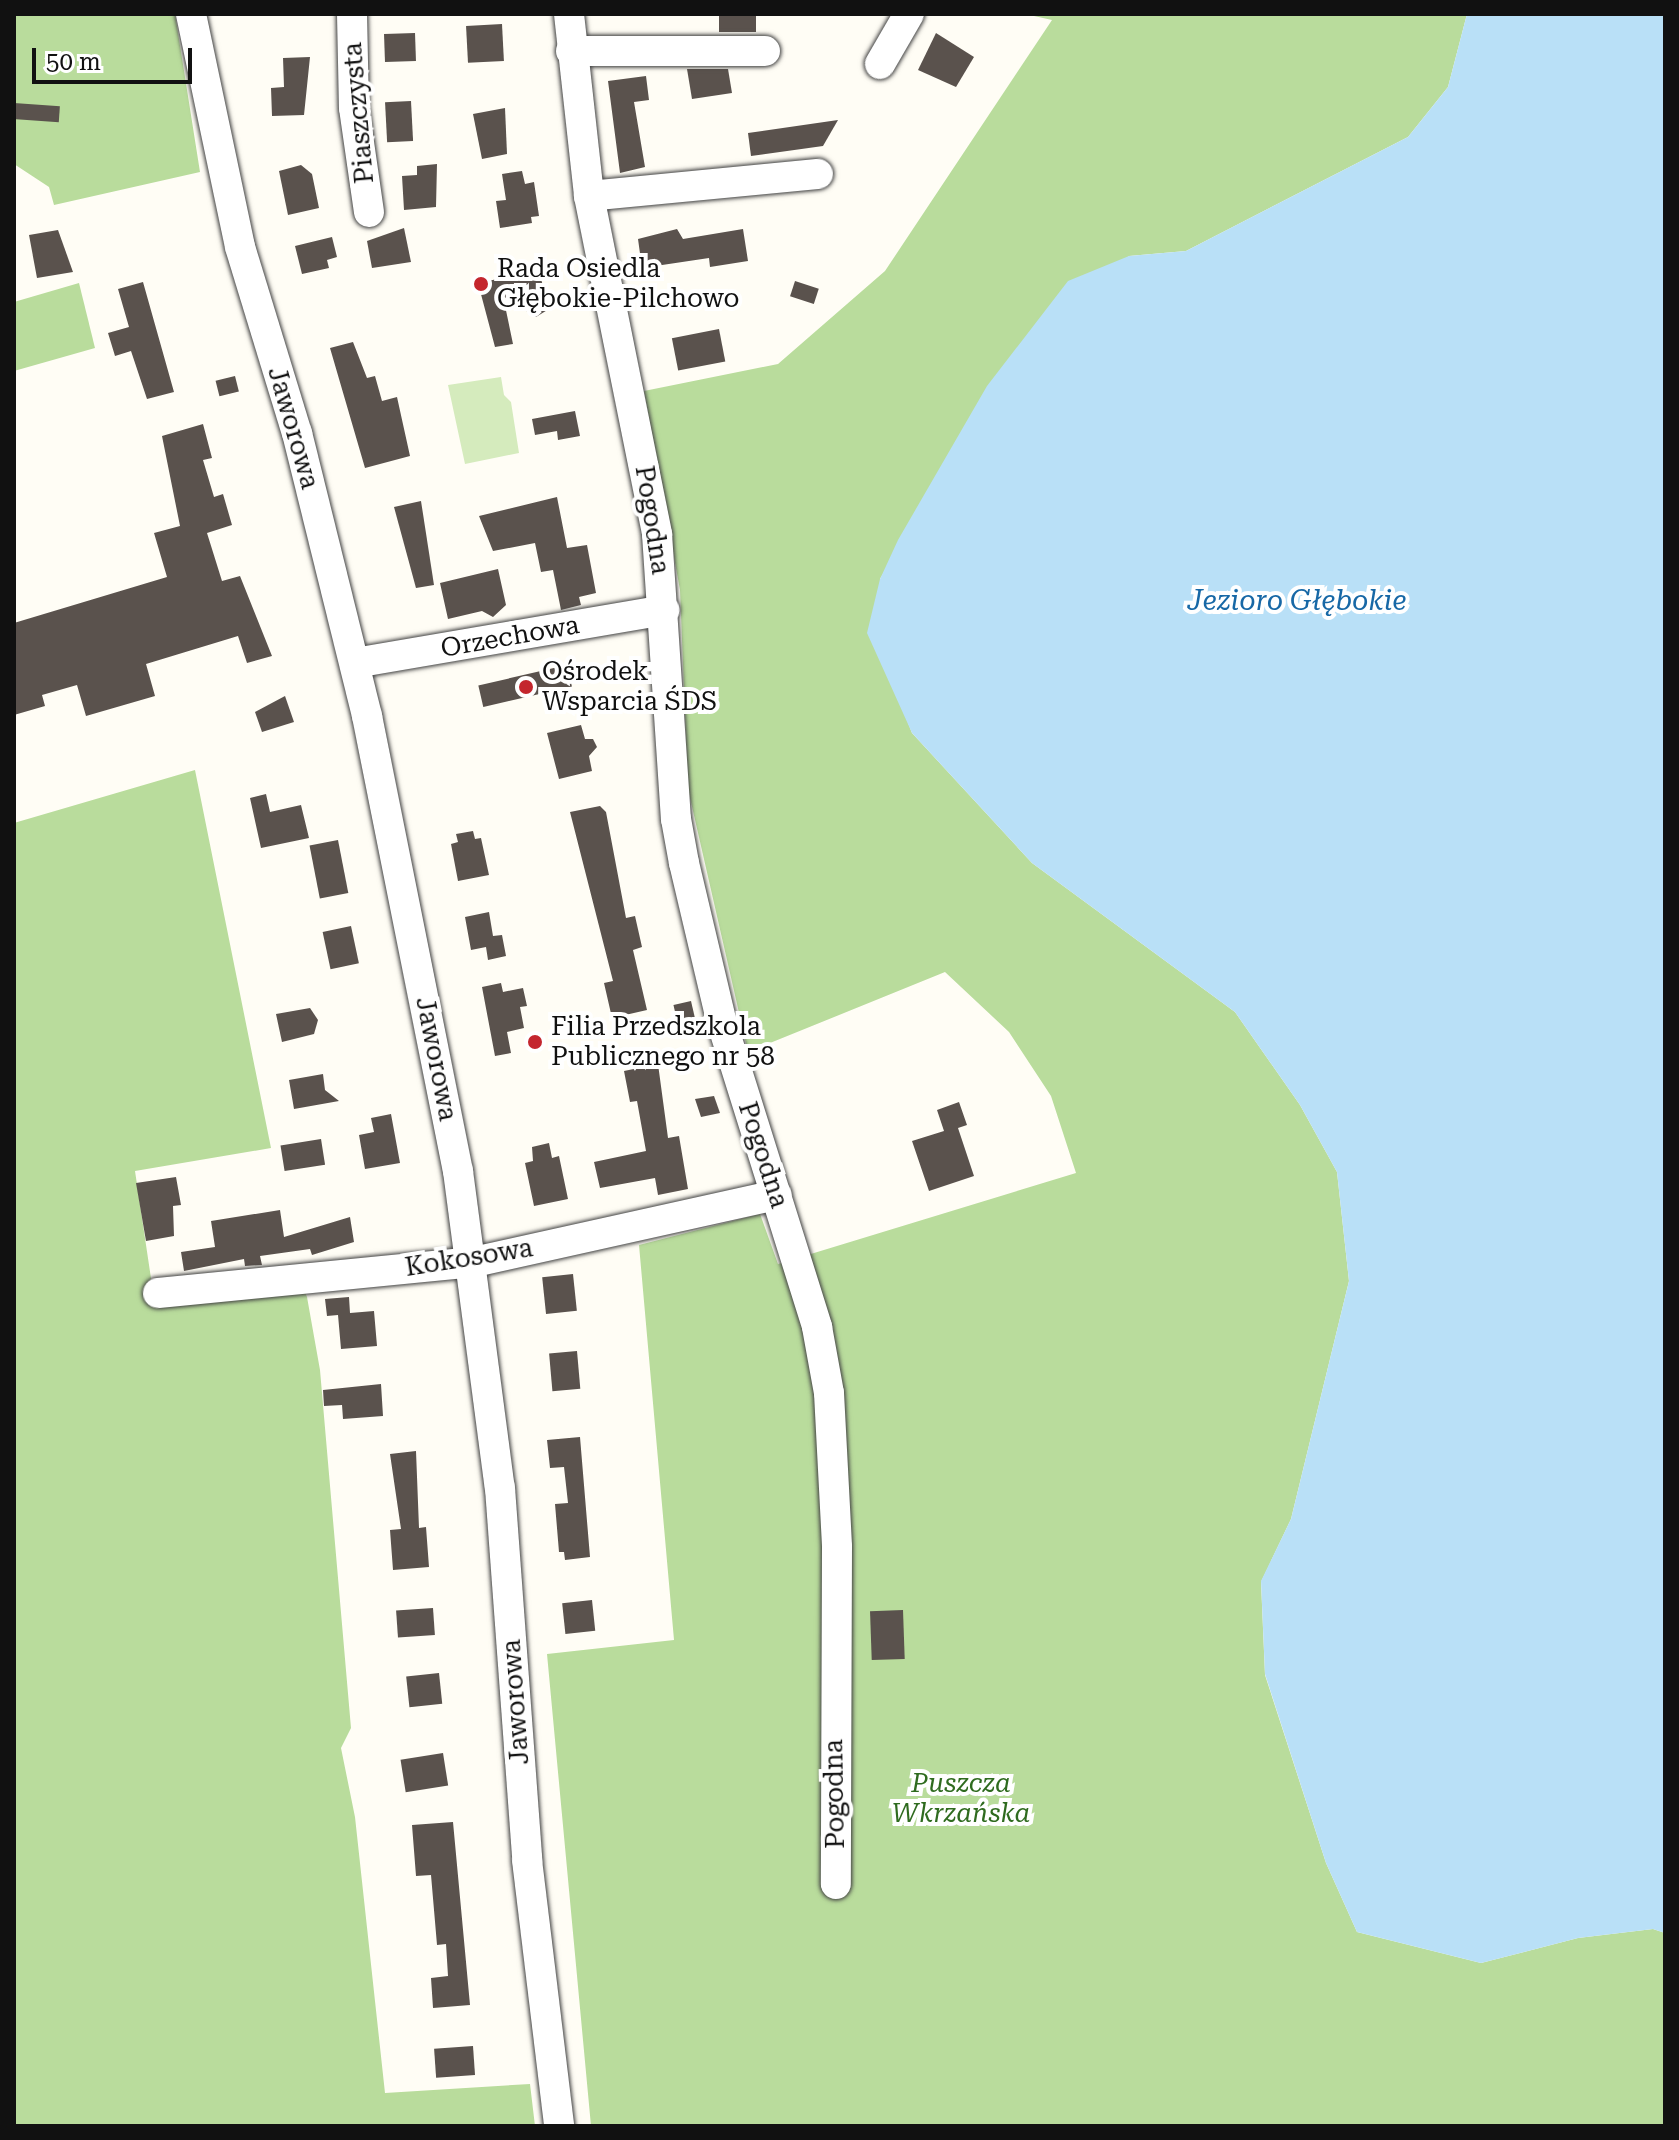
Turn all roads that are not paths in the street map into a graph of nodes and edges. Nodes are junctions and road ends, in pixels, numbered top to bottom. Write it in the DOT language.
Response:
graph roads {
  1 [pos="191,14"];
  2 [pos="352,14"];
  3 [pos="569,14"];
  4 [pos="909,14"];
  5 [pos="571,51"];
  6 [pos="765,51"];
  7 [pos="880,64"];
  8 [pos="818,174"];
  9 [pos="589,196"];
  10 [pos="369,212"];
  11 [pos="665,610"];
  12 [pos="355,663"];
  13 [pos="777,1195"];
  14 [pos="474,1262"];
  15 [pos="158,1293"];
  16 [pos="836,1884"];
  17 [pos="559,2126"];
  1 -- 12 [label="street, Jaworowa"];
  2 -- 10 [label="street, Piaszczysta"];
  3 -- 5 [label="street, Pogodna"];
  4 -- 7 [label="street"];
  5 -- 6 [label="street"];
  5 -- 9 [label="street, Pogodna"];
  8 -- 9 [label="street"];
  9 -- 11 [label="street, Pogodna"];
  11 -- 12 [label="street, Orzechowa"];
  11 -- 13 [label="street, Pogodna"];
  12 -- 14 [label="street, Jaworowa"];
  13 -- 14 [label="street, Kokosowa"];
  13 -- 16 [label="street, Pogodna"];
  14 -- 15 [label="street, Kokosowa"];
  14 -- 17 [label="street, Jaworowa"];
}
